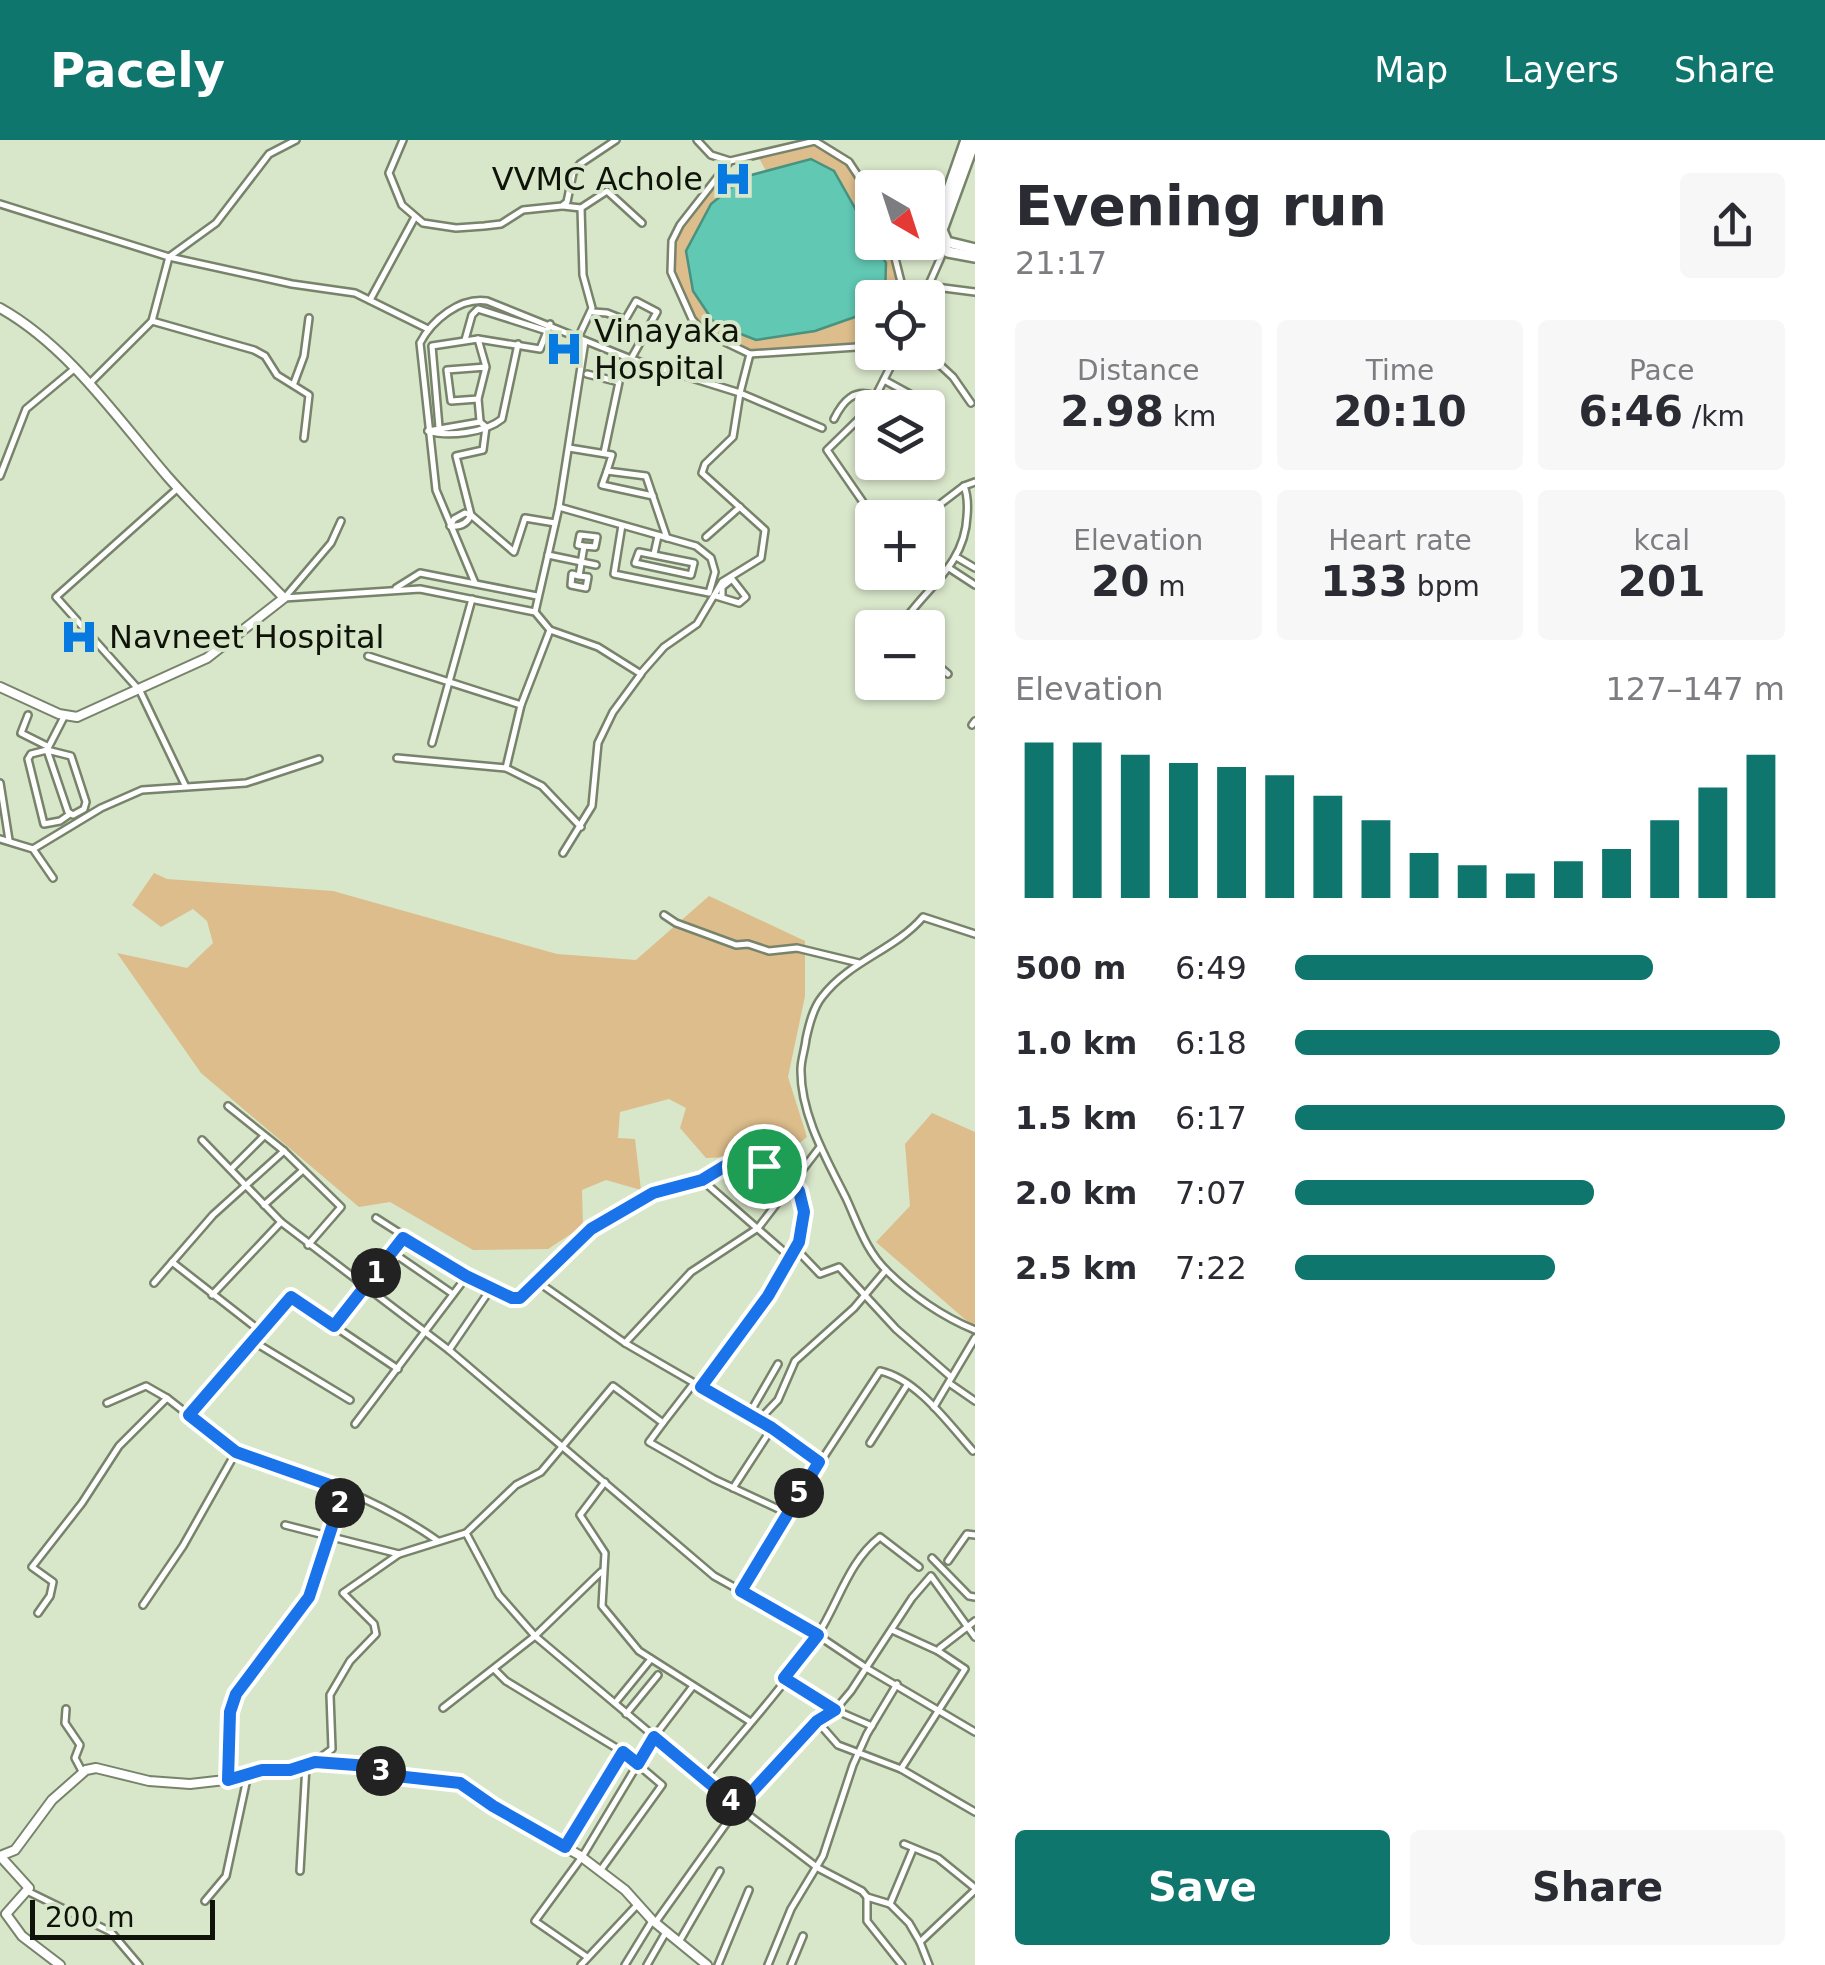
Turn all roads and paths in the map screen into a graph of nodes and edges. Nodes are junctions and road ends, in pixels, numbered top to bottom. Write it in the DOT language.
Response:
graph roads {
  1 [pos="296,140"];
  2 [pos="392,140"];
  3 [pos="616,140"];
  4 [pos="698,140"];
  5 [pos="966,140"];
  6 [pos="975,140"];
  7 [pos="401,143"];
  8 [pos="730,162"];
  9 [pos="855,171"];
  10 [pos="945,203"];
  11 [pos="0,204"];
  12 [pos="562,206"];
  13 [pos="582,208"];
  14 [pos="415,217"];
  15 [pos="642,223"];
  16 [pos="946,245"];
  17 [pos="975,253"];
  18 [pos="169,256"];
  19 [pos="931,280"];
  20 [pos="945,288"];
  21 [pos="975,292"];
  22 [pos="370,300"];
  23 [pos="0,308"];
  24 [pos="592,312"];
  25 [pos="310,318"];
  26 [pos="152,321"];
  27 [pos="428,328"];
  28 [pos="548,328"];
  29 [pos="478,339"];
  30 [pos="465,340"];
  31 [pos="582,340"];
  32 [pos="518,344"];
  33 [pos="855,347"];
  34 [pos="750,354"];
  35 [pos="631,358"];
  36 [pos="486,367"];
  37 [pos="74,369"];
  38 [pos="889,370"];
  39 [pos="945,370"];
  40 [pos="587,374"];
  41 [pos="884,380"];
  42 [pos="294,384"];
  43 [pos="88,385"];
  44 [pos="879,390"];
  45 [pos="902,390"];
  46 [pos="740,393"];
  47 [pos="855,394"];
  48 [pos="478,399"];
  49 [pos="971,403"];
  50 [pos="834,419"];
  51 [pos="855,424"];
  52 [pos="483,425"];
  53 [pos="439,426"];
  54 [pos="822,428"];
  55 [pos="428,430"];
  56 [pos="304,438"];
  57 [pos="568,448"];
  58 [pos="604,453"];
  59 [pos="2,464"];
  60 [pos="607,471"];
  61 [pos="0,476"];
  62 [pos="975,482"];
  63 [pos="964,486"];
  64 [pos="178,488"];
  65 [pos="653,496"];
  66 [pos="862,500"];
  67 [pos="945,500"];
  68 [pos="740,507"];
  69 [pos="559,508"];
  70 [pos="471,515"];
  71 [pos="342,521"];
  72 [pos="556,523"];
  73 [pos="622,525"];
  74 [pos="450,526"];
  75 [pos="658,536"];
  76 [pos="706,537"];
  77 [pos="667,538"];
  78 [pos="584,546"];
  79 [pos="548,554"];
  80 [pos="654,554"];
  81 [pos="958,558"];
  82 [pos="581,562"];
  83 [pos="966,563"];
  84 [pos="596,565"];
  85 [pos="949,568"];
  86 [pos="975,568"];
  87 [pos="420,573"];
  88 [pos="959,574"];
  89 [pos="580,576"];
  90 [pos="475,583"];
  91 [pos="975,584"];
  92 [pos="394,589"];
  93 [pos="420,589"];
  94 [pos="537,596"];
  95 [pos="719,597"];
  96 [pos="284,598"];
  97 [pos="472,600"];
  98 [pos="914,610"];
  99 [pos="534,612"];
  100 [pos="550,630"];
  101 [pos="368,656"];
  102 [pos="945,671"];
  103 [pos="640,674"];
  104 [pos="948,674"];
  105 [pos="451,683"];
  106 [pos="3,685"];
  107 [pos="140,690"];
  108 [pos="520,705"];
  109 [pos="28,715"];
  110 [pos="65,715"];
  111 [pos="432,743"];
  112 [pos="47,748"];
  113 [pos="396,758"];
  114 [pos="319,759"];
  115 [pos="506,768"];
  116 [pos="0,783"];
  117 [pos="184,785"];
  118 [pos="70,814"];
  119 [pos="582,827"];
  120 [pos="0,838"];
  121 [pos="9,840"];
  122 [pos="32,849"];
  123 [pos="563,853"];
  124 [pos="54,878"];
  125 [pos="664,915"];
  126 [pos="975,934"];
  127 [pos="859,963"];
  128 [pos="228,1106"];
  129 [pos="264,1136"];
  130 [pos="202,1140"];
  131 [pos="821,1146"];
  132 [pos="284,1152"];
  133 [pos="231,1168"];
  134 [pos="303,1170"];
  135 [pos="702,1180"];
  136 [pos="793,1185"];
  137 [pos="244,1186"];
  138 [pos="264,1206"];
  139 [pos="376,1218"];
  140 [pos="280,1222"];
  141 [pos="758,1228"];
  142 [pos="403,1238"];
  143 [pos="308,1245"];
  144 [pos="795,1248"];
  145 [pos="392,1252"];
  146 [pos="790,1257"];
  147 [pos="172,1262"];
  148 [pos="886,1270"];
  149 [pos="466,1276"];
  150 [pos="538,1282"];
  151 [pos="154,1283"];
  152 [pos="492,1287"];
  153 [pos="364,1288"];
  154 [pos="453,1294"];
  155 [pos="212,1295"];
  156 [pos="865,1295"];
  157 [pos="334,1326"];
  158 [pos="260,1330"];
  159 [pos="426,1332"];
  160 [pos="975,1334"];
  161 [pos="251,1340"];
  162 [pos="625,1343"];
  163 [pos="449,1350"];
  164 [pos="778,1364"];
  165 [pos="398,1369"];
  166 [pos="950,1380"];
  167 [pos="698,1385"];
  168 [pos="907,1385"];
  169 [pos="167,1398"];
  170 [pos="350,1400"];
  171 [pos="975,1402"];
  172 [pos="107,1403"];
  173 [pos="934,1407"];
  174 [pos="189,1415"];
  175 [pos="748,1416"];
  176 [pos="758,1421"];
  177 [pos="664,1422"];
  178 [pos="355,1424"];
  179 [pos="772,1428"];
  180 [pos="870,1443"];
  181 [pos="564,1447"];
  182 [pos="973,1451"];
  183 [pos="236,1452"];
  184 [pos="819,1462"];
  185 [pos="605,1482"];
  186 [pos="732,1488"];
  187 [pos="344,1490"];
  188 [pos="788,1511"];
  189 [pos="285,1524"];
  190 [pos="466,1532"];
  191 [pos="328,1536"];
  192 [pos="975,1536"];
  193 [pos="438,1542"];
  194 [pos="400,1554"];
  195 [pos="932,1558"];
  196 [pos="948,1560"];
  197 [pos="919,1567"];
  198 [pos="603,1570"];
  199 [pos="741,1591"];
  200 [pos="975,1597"];
  201 [pos="143,1605"];
  202 [pos="38,1613"];
  203 [pos="975,1621"];
  204 [pos="968,1626"];
  205 [pos="892,1630"];
  206 [pos="818,1635"];
  207 [pos="535,1636"];
  208 [pos="975,1637"];
  209 [pos="938,1652"];
  210 [pos="650,1659"];
  211 [pos="868,1669"];
  212 [pos="494,1670"];
  213 [pos="658,1675"];
  214 [pos="784,1678"];
  215 [pos="897,1684"];
  216 [pos="693,1686"];
  217 [pos="614,1704"];
  218 [pos="443,1708"];
  219 [pos="66,1709"];
  220 [pos="835,1710"];
  221 [pos="937,1711"];
  222 [pos="626,1714"];
  223 [pos="750,1721"];
  224 [pos="817,1721"];
  225 [pos="872,1726"];
  226 [pos="975,1732"];
  227 [pos="654,1737"];
  228 [pos="623,1752"];
  229 [pos="858,1754"];
  230 [pos="310,1763"];
  231 [pos="638,1764"];
  232 [pos="901,1769"];
  233 [pos="83,1773"];
  234 [pos="248,1774"];
  235 [pos="704,1778"];
  236 [pos="228,1780"];
  237 [pos="738,1807"];
  238 [pos="975,1812"];
  239 [pos="904,1844"];
  240 [pos="565,1847"];
  241 [pos="913,1848"];
  242 [pos="582,1857"];
  243 [pos="818,1868"];
  244 [pos="720,1870"];
  245 [pos="600,1871"];
  246 [pos="300,1872"];
  247 [pos="975,1889"];
  248 [pos="27,1890"];
  249 [pos="749,1890"];
  250 [pos="867,1896"];
  251 [pos="205,1901"];
  252 [pos="638,1904"];
  253 [pos="890,1904"];
  254 [pos="654,1922"];
  255 [pos="666,1932"];
  256 [pos="802,1936"];
  257 [pos="678,1942"];
  258 [pos="920,1942"];
  259 [pos="587,1958"];
  260 [pos="703,1964"];
  261 [pos="60,1965"];
  262 [pos="139,1965"];
  263 [pos="581,1965"];
  264 [pos="625,1965"];
  265 [pos="648,1965"];
  266 [pos="718,1965"];
  267 [pos="768,1965"];
  268 [pos="791,1965"];
  269 [pos="902,1965"];
  270 [pos="929,1965"];
  1 -- 18 [label="street"];
  2 -- 7 [label="street"];
  3 -- 12 [label="street"];
  4 -- 8 [label="street"];
  5 -- 10 [label="main road"];
  6 -- 16 [label="main road"];
  7 -- 14 [label="street"];
  8 -- 9 [label="street"];
  8 -- 34 [label="street"];
  11 -- 18 [label="street"];
  12 -- 13 [label="street"];
  12 -- 14 [label="street"];
  13 -- 15 [label="street"];
  13 -- 24 [label="street"];
  14 -- 22 [label="street"];
  16 -- 17 [label="main road"];
  16 -- 19 [label="street"];
  18 -- 22 [label="street"];
  18 -- 26 [label="street"];
  20 -- 21 [label="street"];
  22 -- 27 [label="street"];
  23 -- 37 [label="street"];
  24 -- 31 [label="street"];
  24 -- 35 [label="street"];
  25 -- 42 [label="street"];
  26 -- 42 [label="street"];
  26 -- 43 [label="street"];
  27 -- 28 [label="street"];
  27 -- 55 [label="street"];
  28 -- 30 [label="street"];
  28 -- 31 [label="street"];
  28 -- 32 [label="street"];
  29 -- 30 [label="street"];
  29 -- 32 [label="street"];
  29 -- 36 [label="street"];
  30 -- 53 [label="street"];
  31 -- 35 [label="street"];
  31 -- 57 [label="street"];
  32 -- 52 [label="street"];
  33 -- 34 [label="street"];
  34 -- 46 [label="street"];
  35 -- 46 [label="street"];
  36 -- 48 [label="street"];
  36 -- 48 [label="street"];
  37 -- 43 [label="street"];
  37 -- 59 [label="street"];
  38 -- 41 [label="street"];
  39 -- 49 [label="street"];
  40 -- 58 [label="street"];
  41 -- 44 [label="street"];
  41 -- 45 [label="street"];
  42 -- 56 [label="street"];
  43 -- 64 [label="street"];
  46 -- 54 [label="street"];
  46 -- 68 [label="street"];
  47 -- 50 [label="street"];
  48 -- 52 [label="street"];
  51 -- 66 [label="street"];
  52 -- 53 [label="street"];
  52 -- 55 [label="street"];
  52 -- 70 [label="street"];
  53 -- 55 [label="street"];
  55 -- 74 [label="street"];
  57 -- 58 [label="street"];
  57 -- 69 [label="street"];
  58 -- 60 [label="street"];
  59 -- 61 [label="street"];
  60 -- 65 [label="street"];
  60 -- 65 [label="street"];
  62 -- 63 [label="street"];
  63 -- 67 [label="street"];
  63 -- 81 [label="street"];
  64 -- 96 [label="street"];
  64 -- 107 [label="street"];
  65 -- 77 [label="street"];
  68 -- 76 [label="street"];
  68 -- 95 [label="street"];
  69 -- 72 [label="street"];
  69 -- 73 [label="street"];
  70 -- 72 [label="street"];
  70 -- 74 [label="street"];
  71 -- 96 [label="street"];
  72 -- 79 [label="street"];
  73 -- 75 [label="street"];
  73 -- 77 [label="street"];
  74 -- 90 [label="street"];
  75 -- 77 [label="street"];
  75 -- 80 [label="street"];
  78 -- 82 [label="street"];
  79 -- 82 [label="street"];
  79 -- 94 [label="street"];
  80 -- 80 [label="street"];
  81 -- 83 [label="street"];
  81 -- 85 [label="street"];
  82 -- 84 [label="street"];
  82 -- 89 [label="street"];
  83 -- 86 [label="street"];
  83 -- 88 [label="street"];
  85 -- 88 [label="street"];
  85 -- 98 [label="street"];
  87 -- 90 [label="street"];
  87 -- 92 [label="street"];
  87 -- 93 [label="street"];
  88 -- 91 [label="street"];
  90 -- 94 [label="street"];
  92 -- 93 [label="street"];
  92 -- 96 [label="street"];
  93 -- 97 [label="street"];
  94 -- 99 [label="street"];
  95 -- 95 [label="street"];
  95 -- 103 [label="street"];
  96 -- 107 [label="street"];
  97 -- 99 [label="street"];
  97 -- 105 [label="street"];
  99 -- 100 [label="street"];
  100 -- 103 [label="street"];
  100 -- 108 [label="street"];
  101 -- 105 [label="street"];
  102 -- 104 [label="street"];
  103 -- 119 [label="street"];
  105 -- 108 [label="street"];
  105 -- 111 [label="street"];
  106 -- 110 [label="street"];
  107 -- 110 [label="street"];
  107 -- 117 [label="street"];
  108 -- 115 [label="street"];
  109 -- 112 [label="street"];
  110 -- 112 [label="street"];
  112 -- 118 [label="street"];
  112 -- 118 [label="street"];
  112 -- 118 [label="street"];
  113 -- 115 [label="street"];
  114 -- 117 [label="street"];
  115 -- 119 [label="street"];
  116 -- 121 [label="street"];
  117 -- 122 [label="street"];
  119 -- 123 [label="street"];
  120 -- 121 [label="street"];
  121 -- 122 [label="street"];
  122 -- 124 [label="street"];
  125 -- 127 [label="street"];
  126 -- 127 [label="street"];
  127 -- 131 [label="street"];
  128 -- 129 [label="street"];
  129 -- 132 [label="street"];
  129 -- 133 [label="street"];
  130 -- 133 [label="street"];
  131 -- 136 [label="street"];
  131 -- 148 [label="street"];
  132 -- 134 [label="street"];
  132 -- 137 [label="street"];
  133 -- 137 [label="street"];
  134 -- 138 [label="street"];
  134 -- 143 [label="street"];
  135 -- 136 [label="street"];
  135 -- 141 [label="street"];
  135 -- 150 [label="street"];
  136 -- 141 [label="street"];
  136 -- 144 [label="street"];
  137 -- 138 [label="street"];
  137 -- 147 [label="street"];
  138 -- 140 [label="street"];
  139 -- 142 [label="street"];
  140 -- 143 [label="street"];
  140 -- 155 [label="street"];
  141 -- 146 [label="street"];
  141 -- 162 [label="street"];
  142 -- 145 [label="street"];
  142 -- 149 [label="street"];
  143 -- 153 [label="street"];
  144 -- 146 [label="street"];
  144 -- 156 [label="street"];
  145 -- 153 [label="street"];
  145 -- 154 [label="street"];
  146 -- 167 [label="street"];
  147 -- 151 [label="street"];
  147 -- 155 [label="street"];
  148 -- 156 [label="street"];
  148 -- 160 [label="street"];
  149 -- 152 [label="street"];
  149 -- 154 [label="street"];
  150 -- 152 [label="street"];
  150 -- 162 [label="street"];
  152 -- 163 [label="street"];
  153 -- 157 [label="street"];
  153 -- 159 [label="street"];
  154 -- 159 [label="street"];
  155 -- 158 [label="street"];
  156 -- 166 [label="street"];
  156 -- 176 [label="street"];
  157 -- 158 [label="street"];
  157 -- 165 [label="street"];
  158 -- 161 [label="street"];
  159 -- 163 [label="street"];
  159 -- 165 [label="street"];
  160 -- 166 [label="street"];
  161 -- 170 [label="street"];
  161 -- 174 [label="street"];
  162 -- 167 [label="street"];
  163 -- 181 [label="street"];
  164 -- 175 [label="street"];
  165 -- 178 [label="street"];
  166 -- 171 [label="street"];
  166 -- 173 [label="street"];
  167 -- 175 [label="street"];
  167 -- 177 [label="street"];
  168 -- 173 [label="street"];
  168 -- 180 [label="street"];
  168 -- 184 [label="street"];
  169 -- 172 [label="street"];
  169 -- 174 [label="street"];
  169 -- 202 [label="street"];
  173 -- 182 [label="street"];
  174 -- 183 [label="street"];
  175 -- 176 [label="street"];
  176 -- 179 [label="street"];
  177 -- 181 [label="street"];
  177 -- 186 [label="street"];
  179 -- 184 [label="street"];
  179 -- 186 [label="street"];
  181 -- 185 [label="street"];
  181 -- 190 [label="street"];
  183 -- 187 [label="street"];
  183 -- 201 [label="street"];
  184 -- 188 [label="street"];
  185 -- 198 [label="street"];
  185 -- 199 [label="street"];
  186 -- 188 [label="street"];
  187 -- 191 [label="street"];
  187 -- 193 [label="street"];
  188 -- 199 [label="street"];
  189 -- 191 [label="street"];
  190 -- 193 [label="street"];
  190 -- 207 [label="street"];
  191 -- 194 [label="street"];
  191 -- 236 [label="street"];
  192 -- 196 [label="street"];
  193 -- 194 [label="street"];
  194 -- 230 [label="street"];
  195 -- 200 [label="street"];
  197 -- 206 [label="street"];
  198 -- 207 [label="street"];
  198 -- 210 [label="street"];
  199 -- 206 [label="street"];
  203 -- 204 [label="street"];
  204 -- 205 [label="street"];
  204 -- 208 [label="street"];
  204 -- 209 [label="street"];
  205 -- 209 [label="street"];
  205 -- 211 [label="street"];
  206 -- 211 [label="street"];
  206 -- 214 [label="street"];
  207 -- 212 [label="street"];
  207 -- 217 [label="street"];
  209 -- 221 [label="street"];
  210 -- 216 [label="street"];
  210 -- 217 [label="street"];
  211 -- 215 [label="street"];
  211 -- 220 [label="street"];
  212 -- 218 [label="street"];
  212 -- 228 [label="street"];
  213 -- 222 [label="street"];
  214 -- 220 [label="street"];
  214 -- 223 [label="street"];
  215 -- 221 [label="street"];
  215 -- 225 [label="street"];
  216 -- 223 [label="street"];
  216 -- 227 [label="street"];
  217 -- 222 [label="street"];
  219 -- 233 [label="street"];
  220 -- 224 [label="street"];
  220 -- 225 [label="street"];
  221 -- 226 [label="street"];
  221 -- 232 [label="street"];
  222 -- 227 [label="street"];
  223 -- 235 [label="street"];
  224 -- 229 [label="street"];
  224 -- 237 [label="street"];
  225 -- 229 [label="street"];
  227 -- 231 [label="street"];
  227 -- 235 [label="street"];
  228 -- 231 [label="street"];
  228 -- 240 [label="street"];
  229 -- 232 [label="street"];
  229 -- 243 [label="street"];
  230 -- 234 [label="street"];
  230 -- 240 [label="street"];
  230 -- 246 [label="street"];
  231 -- 242 [label="street"];
  231 -- 245 [label="street"];
  232 -- 238 [label="street"];
  233 -- 236 [label="street"];
  233 -- 248 [label="street"];
  234 -- 236 [label="street"];
  234 -- 251 [label="street"];
  235 -- 237 [label="street"];
  237 -- 243 [label="street"];
  237 -- 254 [label="street"];
  239 -- 241 [label="street"];
  240 -- 242 [label="street"];
  241 -- 247 [label="street"];
  241 -- 253 [label="street"];
  242 -- 245 [label="street"];
  242 -- 259 [label="street"];
  243 -- 250 [label="street"];
  243 -- 267 [label="street"];
  244 -- 257 [label="street"];
  245 -- 252 [label="street"];
  247 -- 258 [label="street"];
  248 -- 261 [label="street"];
  248 -- 262 [label="street"];
  249 -- 266 [label="street"];
  250 -- 253 [label="street"];
  250 -- 269 [label="street"];
  252 -- 254 [label="street"];
  252 -- 259 [label="street"];
  253 -- 258 [label="street"];
  254 -- 255 [label="street"];
  254 -- 264 [label="street"];
  255 -- 257 [label="street"];
  255 -- 265 [label="street"];
  256 -- 268 [label="street"];
  257 -- 260 [label="street"];
  258 -- 270 [label="street"];
  259 -- 263 [label="street"];
}
